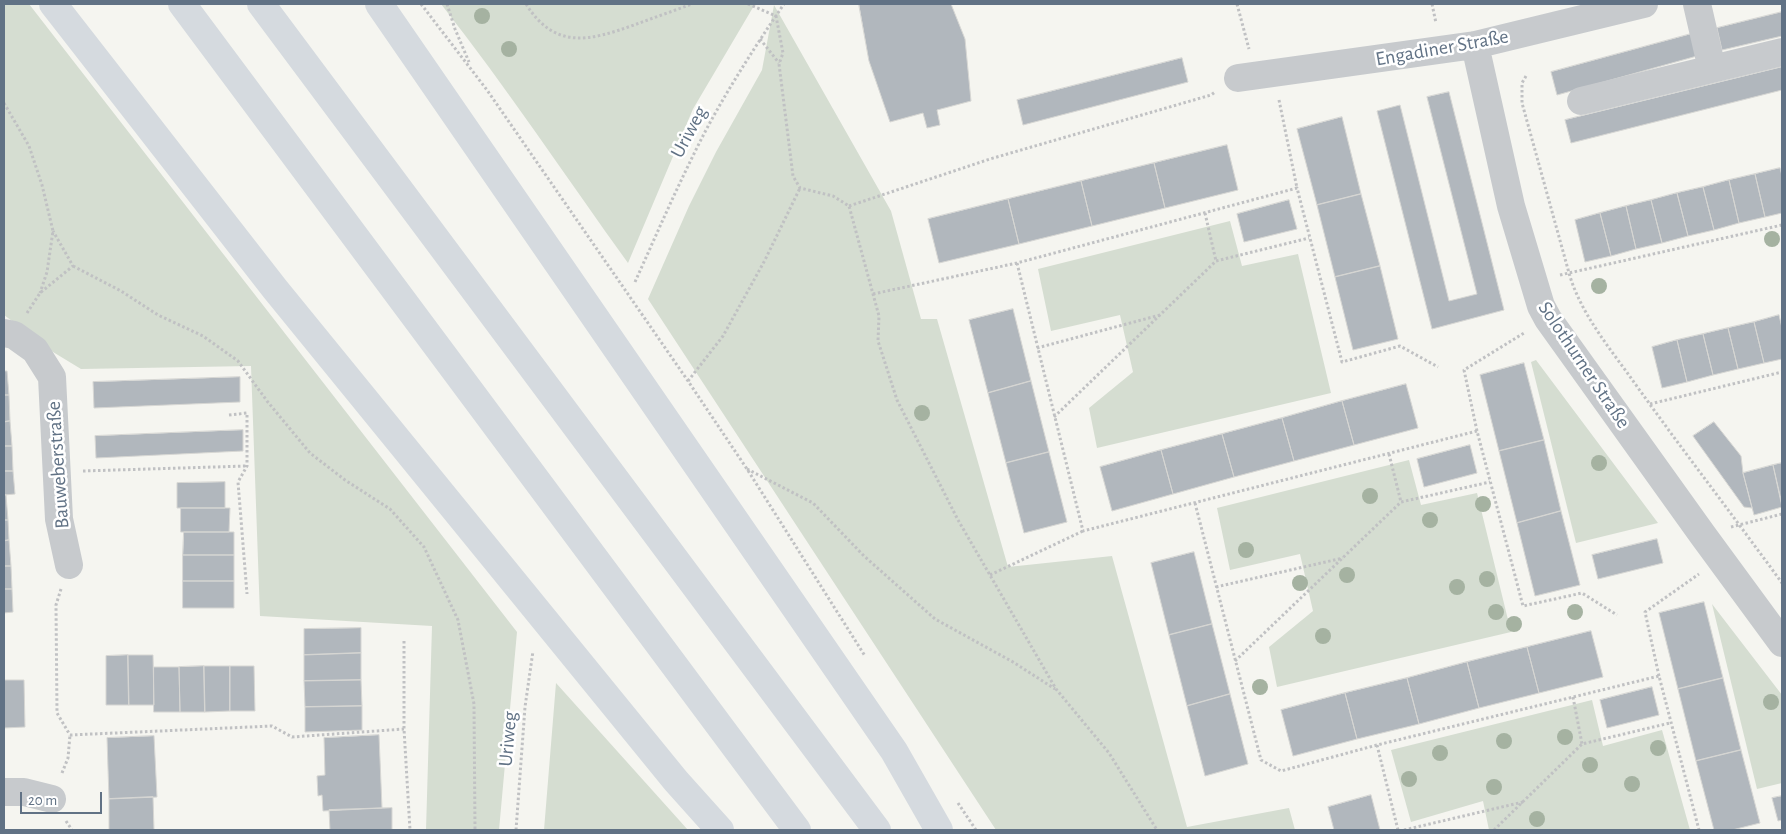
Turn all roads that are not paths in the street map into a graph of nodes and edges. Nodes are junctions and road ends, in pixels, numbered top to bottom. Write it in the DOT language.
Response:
graph roads {
  1 [pos="53,4"];
  2 [pos="182,4"];
  3 [pos="261,4"];
  4 [pos="379,4"];
  5 [pos="1644,4"];
  6 [pos="1697,4"];
  7 [pos="1476,45"];
  8 [pos="1782,52"];
  9 [pos="1712,69"];
  10 [pos="1257,75"];
  11 [pos="1582,101"];
  12 [pos="9,334"];
  13 [pos="69,565"];
  14 [pos="1782,643"];
  15 [pos="4,792"];
  16 [pos="52,799"];
  17 [pos="720,830"];
  18 [pos="796,830"];
  19 [pos="877,830"];
  20 [pos="939,830"];
  1 -- 17 [label="highway"];
  2 -- 18 [label="highway"];
  3 -- 19 [label="highway"];
  4 -- 20 [label="highway"];
  5 -- 7 [label="street, Engadiner Straße"];
  6 -- 9 [label="street"];
  7 -- 10 [label="street, Engadiner Straße"];
  7 -- 14 [label="street, Solothurner Straße"];
  8 -- 9 [label="street"];
  9 -- 11 [label="street"];
  12 -- 13 [label="street, Bauweberstraße"];
  15 -- 16 [label="street"];
}
